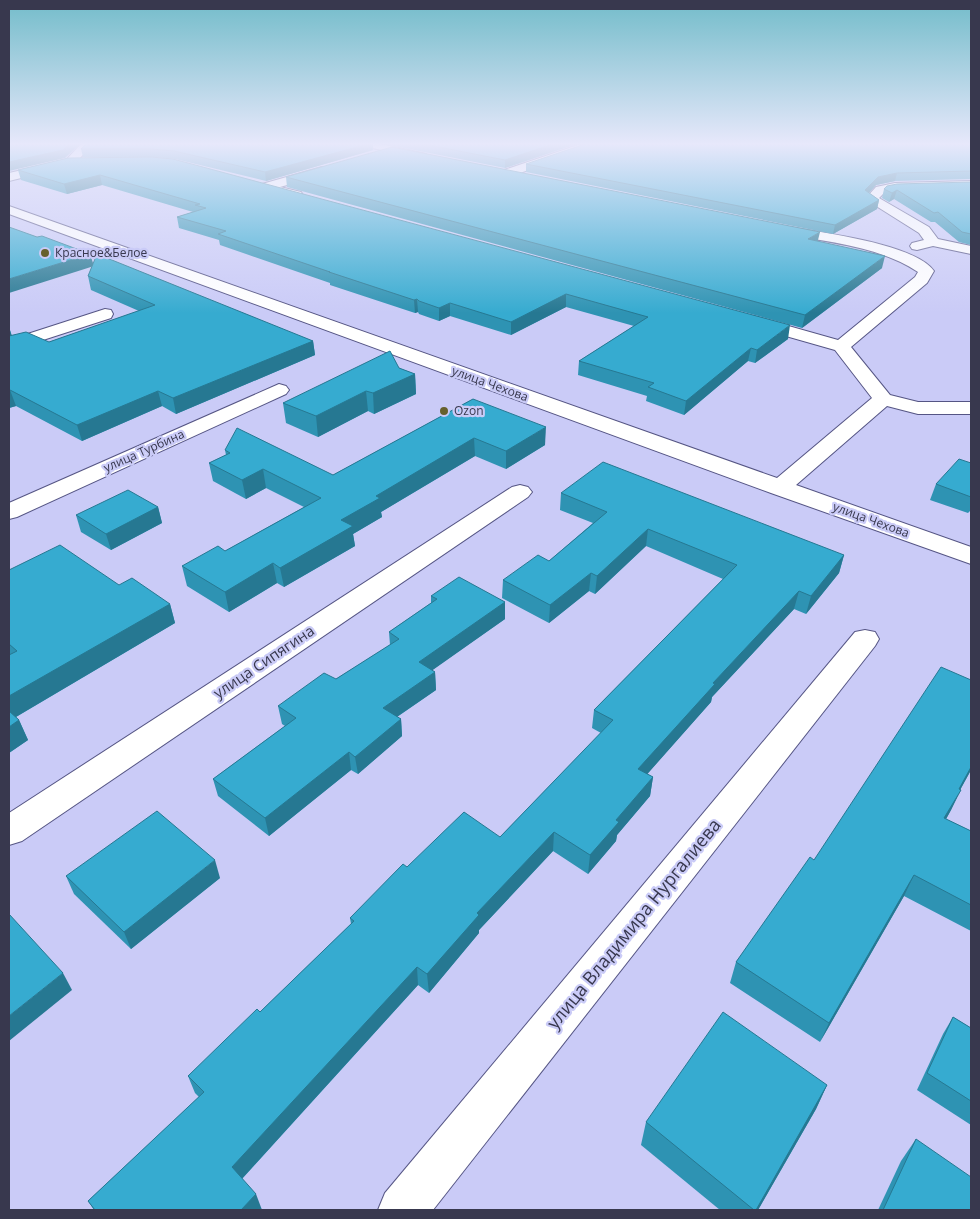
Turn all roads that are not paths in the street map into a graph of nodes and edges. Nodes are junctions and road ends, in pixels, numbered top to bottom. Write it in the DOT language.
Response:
graph roads {
  1 [pos="873,200"];
  2 [pos="9,210"];
  3 [pos="765,226"];
  4 [pos="933,242"];
  5 [pos="971,250"];
  6 [pos="891,252"];
  7 [pos="105,314"];
  8 [pos="736,317"];
  9 [pos="9,346"];
  10 [pos="841,346"];
  11 [pos="279,390"];
  12 [pos="883,399"];
  13 [pos="971,408"];
  14 [pos="779,488"];
  15 [pos="520,492"];
  16 [pos="9,512"];
  17 [pos="971,556"];
  18 [pos="865,639"];
  19 [pos="9,831"];
  20 [pos="402,1210"];
  1 -- 4 [label="street"];
  2 -- 14 [label="street, улица Чехова"];
  3 -- 6 [label="street"];
  4 -- 5 [label="street"];
  4 -- 6 [label="street"];
  6 -- 10 [label="street"];
  7 -- 9 [label="street"];
  8 -- 10 [label="street"];
  10 -- 12 [label="street"];
  11 -- 16 [label="street, улица Турбина"];
  12 -- 13 [label="street"];
  12 -- 14 [label="street"];
  14 -- 17 [label="street, улица Чехова"];
  15 -- 19 [label="street, улица Сипягина"];
  18 -- 20 [label="street, улица Владимира Нургалиева"];
}
